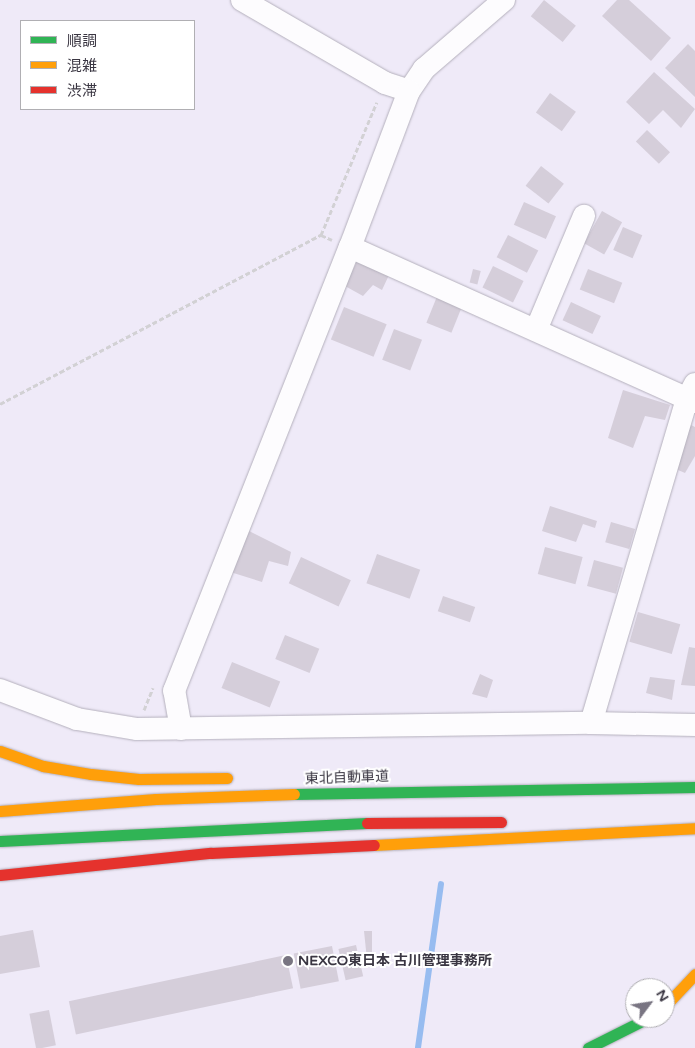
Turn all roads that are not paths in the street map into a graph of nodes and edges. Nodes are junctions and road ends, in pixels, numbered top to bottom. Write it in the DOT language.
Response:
graph roads {
  1 [pos="242,0"];
  2 [pos="504,0"];
  3 [pos="409,91"];
  4 [pos="584,216"];
  5 [pos="350,247"];
  6 [pos="536,330"];
  7 [pos="692,395"];
  8 [pos="0,690"];
  9 [pos="591,723"];
  10 [pos="695,725"];
  11 [pos="181,729"];
  12 [pos="0,751"];
  13 [pos="236,778"];
  14 [pos="353,780"];
  15 [pos="695,787"];
  16 [pos="460,789"];
  17 [pos="0,811"];
  18 [pos="518,822"];
  19 [pos="558,823"];
  20 [pos="695,827"];
  21 [pos="0,840"];
  22 [pos="0,875"];
  23 [pos="695,974"];
  24 [pos="675,995"];
  25 [pos="628,1028"];
  26 [pos="588,1048"];
  1 -- 3 [label="street"];
  2 -- 3 [label="street"];
  3 -- 5 [label="street"];
  4 -- 6 [label="street"];
  5 -- 6 [label="street"];
  5 -- 11 [label="street"];
  6 -- 7 [label="street"];
  7 -- 9 [label="street"];
  8 -- 11 [label="street"];
  9 -- 10 [label="street"];
  9 -- 11 [label="street"];
  12 -- 13 [label="highway"];
  14 -- 16 [label="highway"];
  15 -- 16 [label="highway, 東北自動車道"];
  16 -- 17 [label="highway, 東北自動車道"];
  18 -- 21 [label="highway"];
  19 -- 20 [label="highway"];
  20 -- 22 [label="highway"];
  23 -- 24 [label="highway"];
  25 -- 26 [label="highway"];
}
